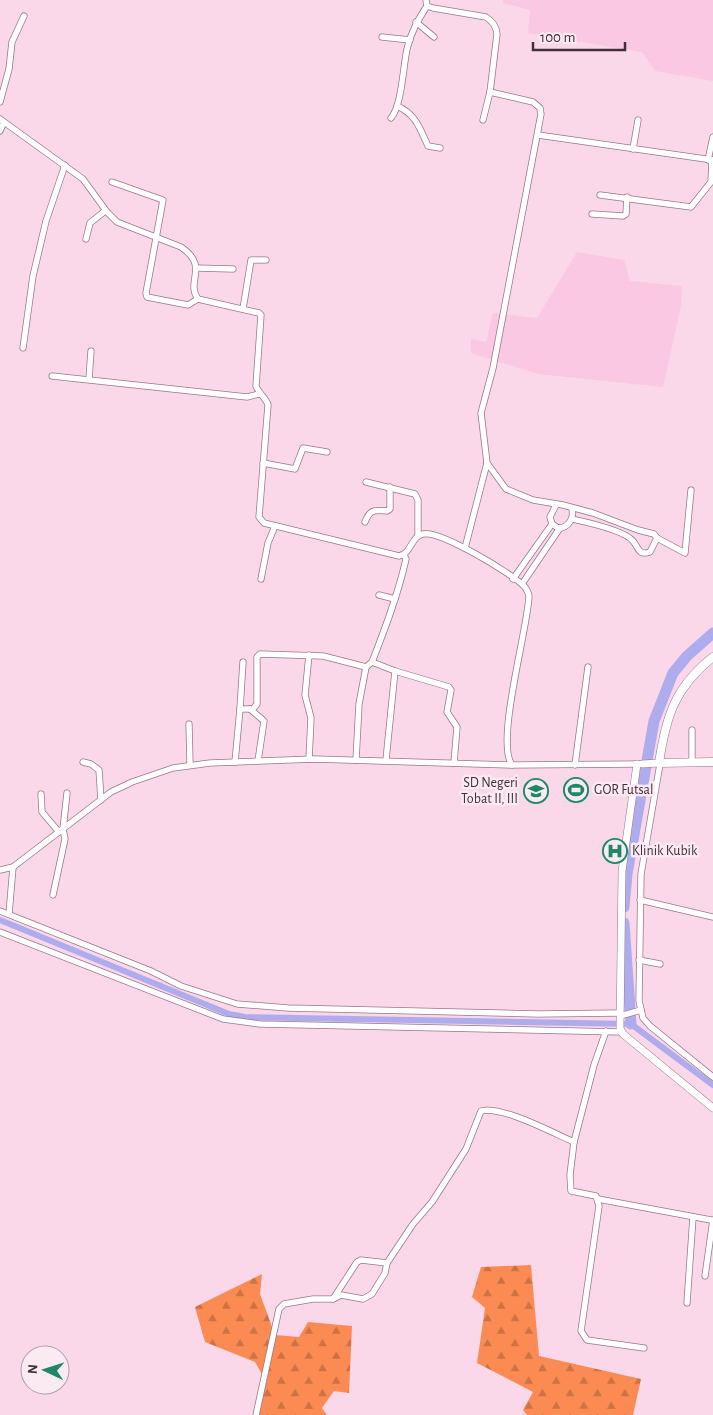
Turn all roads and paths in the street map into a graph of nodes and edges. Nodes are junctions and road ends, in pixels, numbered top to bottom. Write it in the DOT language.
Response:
graph roads {
  1 [pos="426,3"];
  2 [pos="24,16"];
  3 [pos="416,22"];
  4 [pos="382,37"];
  5 [pos="434,37"];
  6 [pos="410,40"];
  7 [pos="490,92"];
  8 [pos="0,102"];
  9 [pos="397,106"];
  10 [pos="391,118"];
  11 [pos="483,120"];
  12 [pos="638,120"];
  13 [pos="2,121"];
  14 [pos="0,131"];
  15 [pos="538,135"];
  16 [pos="713,137"];
  17 [pos="440,148"];
  18 [pos="633,149"];
  19 [pos="711,160"];
  20 [pos="65,165"];
  21 [pos="112,182"];
  22 [pos="600,195"];
  23 [pos="627,197"];
  24 [pos="106,211"];
  25 [pos="592,214"];
  26 [pos="157,238"];
  27 [pos="86,239"];
  28 [pos="266,260"];
  29 [pos="196,268"];
  30 [pos="233,269"];
  31 [pos="198,298"];
  32 [pos="244,309"];
  33 [pos="23,348"];
  34 [pos="90,351"];
  35 [pos="52,376"];
  36 [pos="89,379"];
  37 [pos="259,394"];
  38 [pos="327,452"];
  39 [pos="263,463"];
  40 [pos="487,463"];
  41 [pos="366,482"];
  42 [pos="390,487"];
  43 [pos="691,490"];
  44 [pos="556,505"];
  45 [pos="572,508"];
  46 [pos="572,519"];
  47 [pos="365,522"];
  48 [pos="552,524"];
  49 [pos="274,526"];
  50 [pos="560,528"];
  51 [pos="638,530"];
  52 [pos="418,535"];
  53 [pos="657,538"];
  54 [pos="634,542"];
  55 [pos="465,548"];
  56 [pos="404,555"];
  57 [pos="262,579"];
  58 [pos="513,579"];
  59 [pos="522,584"];
  60 [pos="379,595"];
  61 [pos="395,599"];
  62 [pos="309,655"];
  63 [pos="713,657"];
  64 [pos="243,662"];
  65 [pos="372,662"];
  66 [pos="366,667"];
  67 [pos="588,667"];
  68 [pos="395,671"];
  69 [pos="240,709"];
  70 [pos="250,709"];
  71 [pos="189,724"];
  72 [pos="692,730"];
  73 [pos="309,759"];
  74 [pos="356,760"];
  75 [pos="386,760"];
  76 [pos="258,761"];
  77 [pos="83,762"];
  78 [pos="235,762"];
  79 [pos="692,762"];
  80 [pos="713,762"];
  81 [pos="658,763"];
  82 [pos="454,764"];
  83 [pos="639,764"];
  84 [pos="190,765"];
  85 [pos="512,765"];
  86 [pos="575,765"];
  87 [pos="67,793"];
  88 [pos="41,794"];
  89 [pos="101,800"];
  90 [pos="61,830"];
  91 [pos="13,867"];
  92 [pos="0,870"];
  93 [pos="53,895"];
  94 [pos="640,900"];
  95 [pos="0,911"];
  96 [pos="9,914"];
  97 [pos="713,916"];
  98 [pos="0,932"];
  99 [pos="639,960"];
  100 [pos="660,964"];
  101 [pos="638,1011"];
  102 [pos="621,1016"];
  103 [pos="621,1030"];
  104 [pos="606,1031"];
  105 [pos="713,1077"];
  106 [pos="713,1108"];
  107 [pos="574,1142"];
  108 [pos="598,1199"];
  109 [pos="693,1217"];
  110 [pos="712,1220"];
  111 [pos="387,1263"];
  112 [pos="705,1276"];
  113 [pos="333,1299"];
  114 [pos="687,1303"];
  115 [pos="644,1348"];
  116 [pos="256,1415"];
  1 -- 3 [label="street"];
  1 -- 7 [label="street"];
  2 -- 8 [label="street"];
  3 -- 5 [label="street"];
  3 -- 6 [label="street"];
  4 -- 6 [label="street"];
  6 -- 9 [label="street"];
  7 -- 11 [label="street"];
  7 -- 15 [label="street"];
  9 -- 10 [label="street"];
  9 -- 17 [label="street"];
  12 -- 18 [label="street"];
  13 -- 14 [label="street"];
  13 -- 20 [label="street"];
  15 -- 18 [label="street"];
  15 -- 40 [label="street"];
  16 -- 19 [label="street"];
  18 -- 19 [label="street"];
  19 -- 23 [label="street"];
  20 -- 24 [label="street"];
  20 -- 33 [label="street"];
  21 -- 26 [label="street"];
  22 -- 23 [label="street"];
  23 -- 25 [label="street"];
  24 -- 26 [label="street"];
  24 -- 27 [label="street"];
  26 -- 29 [label="street"];
  26 -- 31 [label="street"];
  28 -- 32 [label="street"];
  29 -- 30 [label="street"];
  29 -- 31 [label="street"];
  31 -- 32 [label="street"];
  32 -- 37 [label="street"];
  34 -- 36 [label="street"];
  35 -- 36 [label="street"];
  36 -- 37 [label="street"];
  37 -- 39 [label="street"];
  38 -- 39 [label="street"];
  39 -- 49 [label="street"];
  40 -- 44 [label="street"];
  40 -- 55 [label="street"];
  41 -- 42 [label="street"];
  42 -- 47 [label="street"];
  42 -- 52 [label="street"];
  43 -- 53 [label="street"];
  44 -- 45 [label="street"];
  44 -- 48 [label="street"];
  45 -- 46 [label="street"];
  45 -- 51 [label="street"];
  46 -- 50 [label="street"];
  46 -- 54 [label="street"];
  48 -- 50 [label="street"];
  48 -- 58 [label="street"];
  49 -- 56 [label="street"];
  49 -- 57 [label="street"];
  50 -- 59 [label="street"];
  51 -- 53 [label="street"];
  51 -- 54 [label="street"];
  52 -- 55 [label="street"];
  52 -- 56 [label="street"];
  53 -- 54 [label="street"];
  55 -- 58 [label="street"];
  56 -- 61 [label="street"];
  58 -- 59 [label="street"];
  59 -- 85 [label="street"];
  60 -- 61 [label="street"];
  61 -- 65 [label="street"];
  62 -- 66 [label="street"];
  62 -- 70 [label="street"];
  62 -- 73 [label="street"];
  63 -- 81 [label="main road"];
  64 -- 69 [label="street"];
  65 -- 66 [label="street"];
  65 -- 68 [label="street"];
  66 -- 74 [label="street"];
  67 -- 86 [label="street"];
  68 -- 75 [label="street"];
  68 -- 82 [label="street"];
  69 -- 70 [label="street"];
  69 -- 78 [label="street"];
  70 -- 76 [label="street"];
  71 -- 84 [label="street"];
  72 -- 79 [label="street"];
  73 -- 74 [label="street"];
  73 -- 76 [label="street"];
  74 -- 75 [label="street"];
  75 -- 82 [label="street"];
  76 -- 78 [label="street"];
  77 -- 89 [label="street"];
  78 -- 84 [label="street"];
  79 -- 80 [label="main road"];
  79 -- 81 [label="main road"];
  81 -- 83 [label="street"];
  81 -- 94 [label="street"];
  82 -- 85 [label="street"];
  83 -- 86 [label="street"];
  83 -- 102 [label="street"];
  84 -- 89 [label="street"];
  85 -- 86 [label="street"];
  87 -- 90 [label="street"];
  88 -- 90 [label="street"];
  89 -- 90 [label="street"];
  90 -- 91 [label="street"];
  90 -- 93 [label="street"];
  91 -- 92 [label="street"];
  91 -- 96 [label="street"];
  94 -- 97 [label="street"];
  94 -- 99 [label="street"];
  95 -- 96 [label="street"];
  96 -- 102 [label="street"];
  98 -- 104 [label="street"];
  99 -- 100 [label="street"];
  99 -- 101 [label="street"];
  101 -- 102 [label="street"];
  101 -- 105 [label="street"];
  102 -- 103 [label="street"];
  103 -- 104 [label="street"];
  103 -- 106 [label="street"];
  104 -- 107 [label="street"];
  107 -- 108 [label="street"];
  107 -- 111 [label="street"];
  108 -- 109 [label="street"];
  108 -- 115 [label="street"];
  109 -- 110 [label="street"];
  109 -- 114 [label="street"];
  110 -- 112 [label="street"];
  111 -- 113 [label="street"];
  111 -- 113 [label="street"];
  113 -- 116 [label="street"];
}
